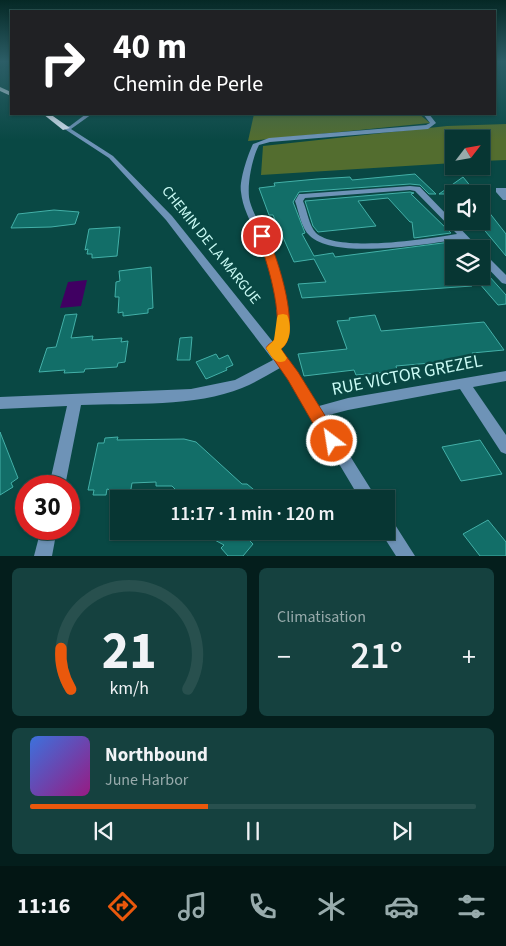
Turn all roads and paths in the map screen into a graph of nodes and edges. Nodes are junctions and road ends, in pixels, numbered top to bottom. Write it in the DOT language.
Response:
graph roads {
  1 [pos="47,115"];
  2 [pos="88,115"];
  3 [pos="427,115"];
  4 [pos="66,128"];
  5 [pos="506,190"];
  6 [pos="506,198"];
  7 [pos="464,236"];
  8 [pos="468,240"];
  9 [pos="490,264"];
  10 [pos="506,281"];
  11 [pos="273,348"];
  12 [pos="282,361"];
  13 [pos="506,376"];
  14 [pos="463,383"];
  15 [pos="75,400"];
  16 [pos="0,403"];
  17 [pos="315,413"];
  18 [pos="506,447"];
  19 [pos="59,475"];
  20 [pos="363,490"];
  21 [pos="46,540"];
  22 [pos="395,540"];
  23 [pos="43,556"];
  24 [pos="406,556"];
  1 -- 4 [label="main road"];
  2 -- 4 [label="street"];
  3 -- 11 [label="street"];
  4 -- 11 [label="street, CHEMIN DE LA MARGUE"];
  5 -- 6 [label="street"];
  7 -- 7 [label="street"];
  7 -- 8 [label="street"];
  9 -- 10 [label="street"];
  11 -- 12 [label="street, CHEMIN DE LA MARGUE"];
  12 -- 15 [label="street"];
  12 -- 17 [label="street, CHEMIN DE LA MARGUE"];
  13 -- 14 [label="street, RUE VICTOR GREZEL"];
  14 -- 17 [label="street, RUE VICTOR GREZEL"];
  14 -- 18 [label="street"];
  15 -- 16 [label="street"];
  15 -- 19 [label="street"];
  17 -- 20 [label="street, CHEMIN DE LA MARGUE"];
  21 -- 23 [label="street"];
  22 -- 24 [label="street"];
}
